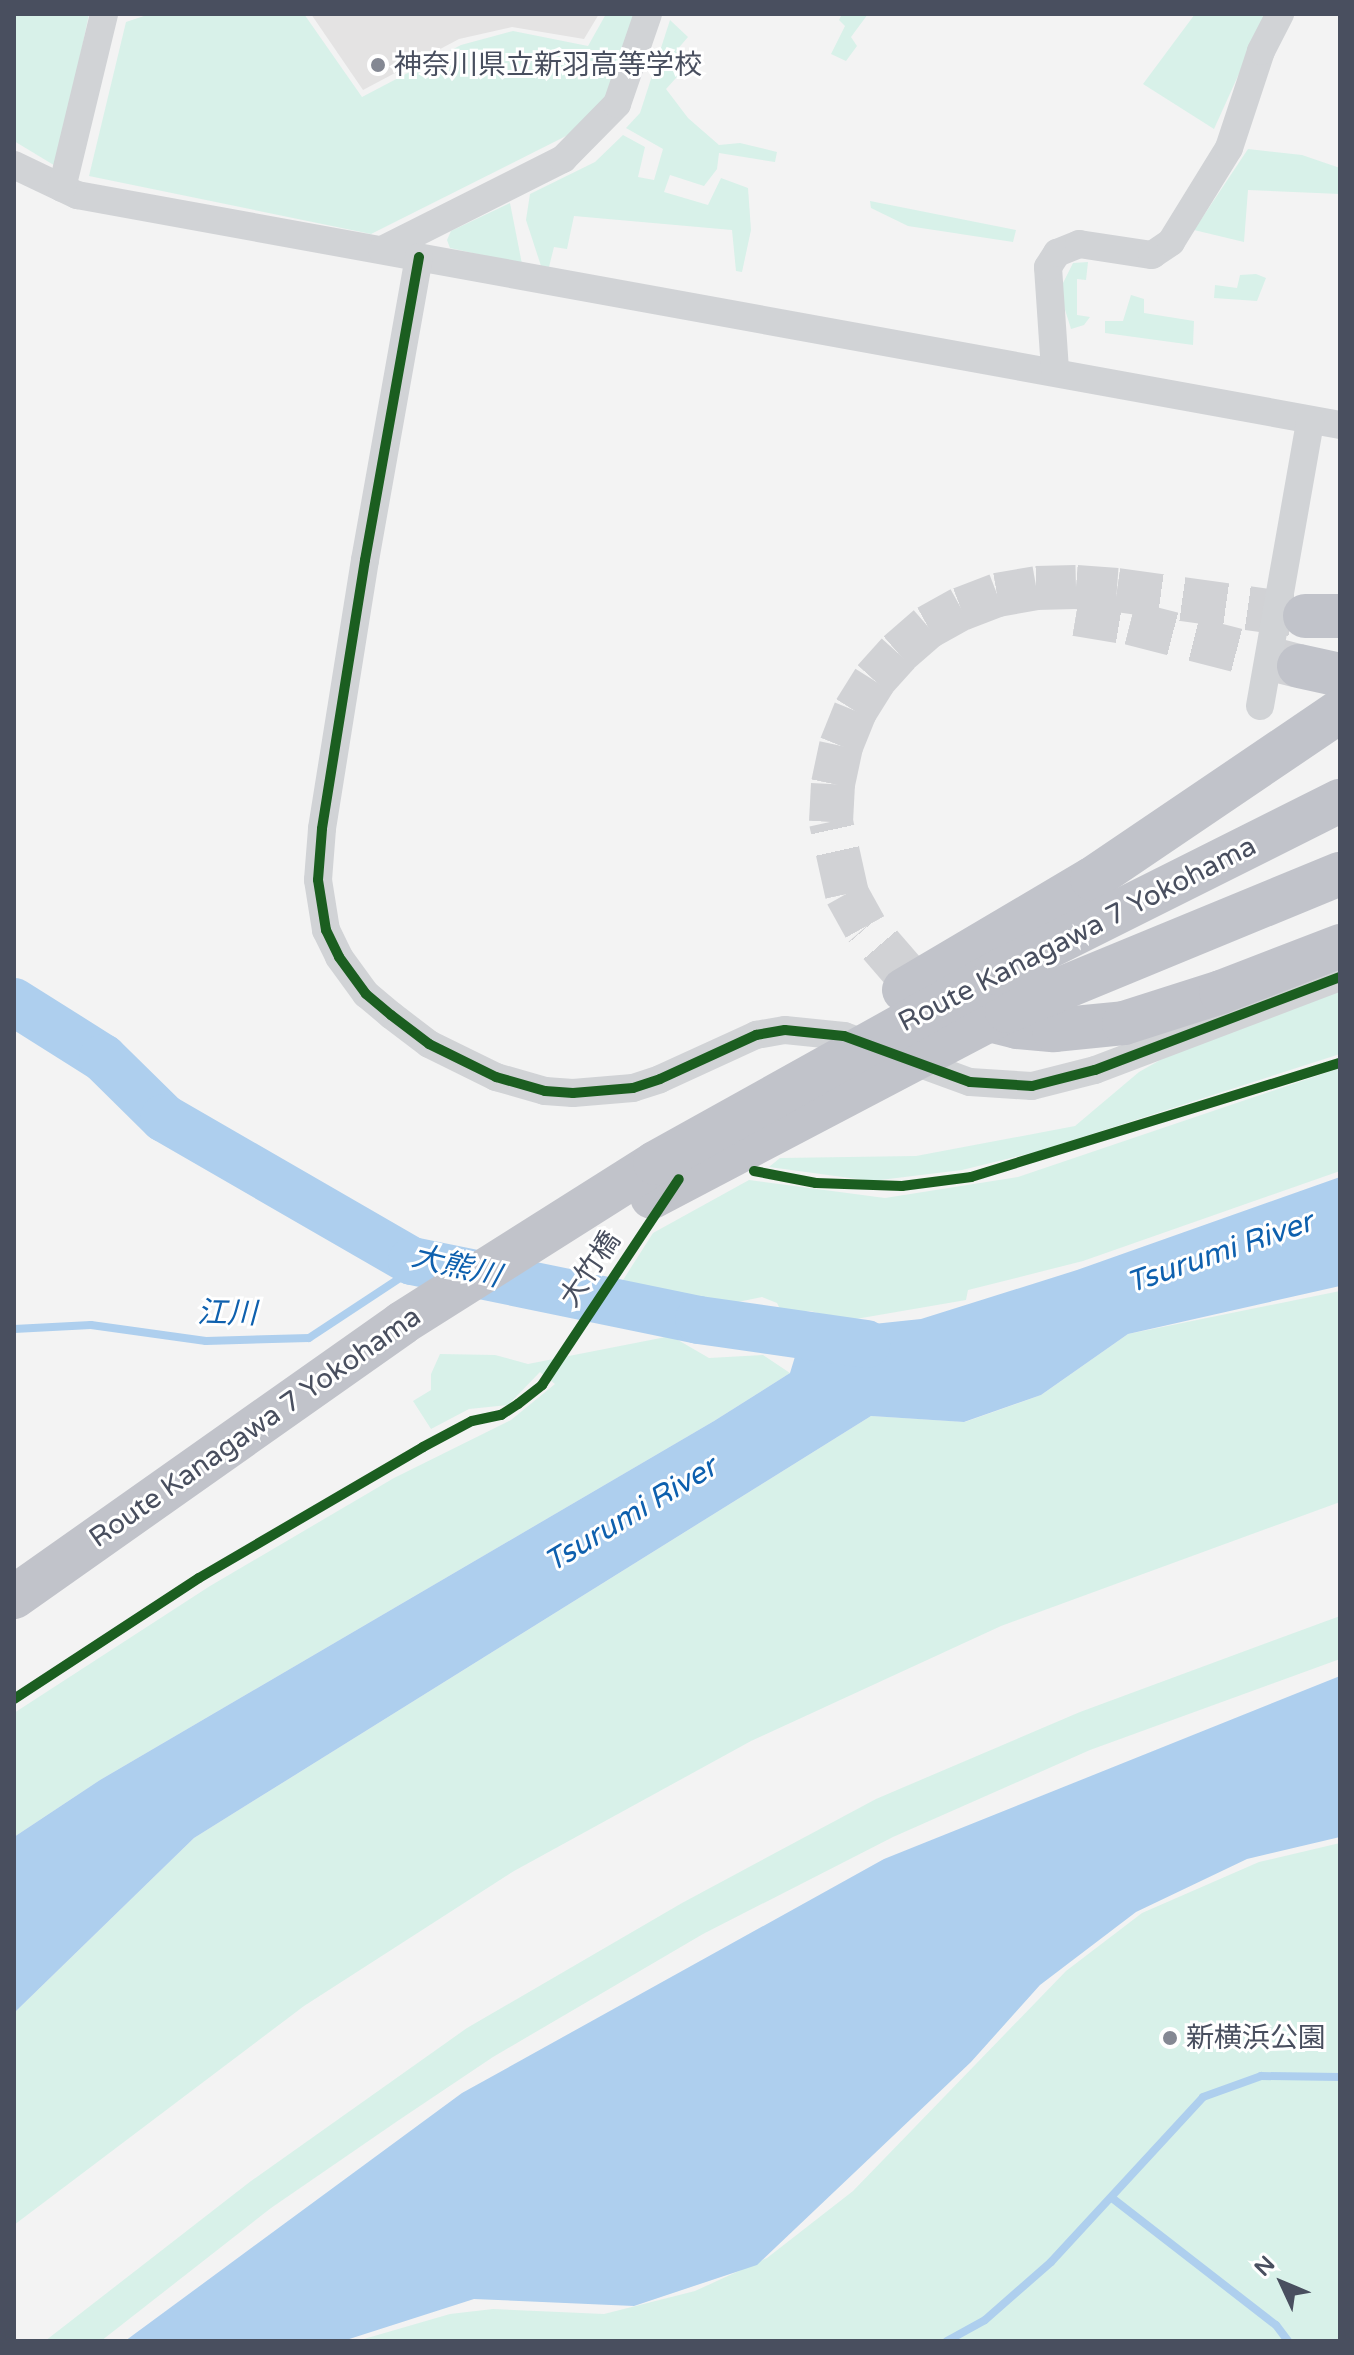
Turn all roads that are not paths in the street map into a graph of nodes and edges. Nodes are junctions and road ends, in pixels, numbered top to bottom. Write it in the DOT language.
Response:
graph roads {
  1 [pos="104,14"];
  2 [pos="648,14"];
  3 [pos="1280,14"];
  4 [pos="14,165"];
  5 [pos="62,188"];
  6 [pos="382,250"];
  7 [pos="419,257"];
  8 [pos="1055,370"];
  9 [pos="1310,421"];
  10 [pos="1340,425"];
  11 [pos="1260,706"];
  12 [pos="1340,711"];
  13 [pos="1340,801"];
  14 [pos="1340,829"];
  15 [pos="1340,874"];
  16 [pos="1194,914"];
  17 [pos="1340,917"];
  18 [pos="1340,946"];
  19 [pos="1340,977"];
  20 [pos="527,1251"];
  21 [pos="14,1597"];
  22 [pos="14,1611"];
  1 -- 5 [label="street"];
  2 -- 6 [label="street"];
  3 -- 8 [label="street"];
  4 -- 5 [label="street"];
  5 -- 6 [label="street"];
  6 -- 7 [label="street"];
  7 -- 8 [label="street"];
  7 -- 19 [label="street"];
  8 -- 9 [label="street"];
  9 -- 10 [label="street"];
  9 -- 11 [label="street"];
  12 -- 20 [label="highway"];
  13 -- 20 [label="highway, Route Kanagawa 7 Yokohama"];
  14 -- 16 [label="highway, Route Kanagawa 7 Yokohama"];
  15 -- 16 [label="highway"];
  16 -- 20 [label="highway"];
  17 -- 18 [label="highway"];
  20 -- 21 [label="highway, Route Kanagawa 7 Yokohama"];
  20 -- 22 [label="highway, Route Kanagawa 7 Yokohama"];
}
